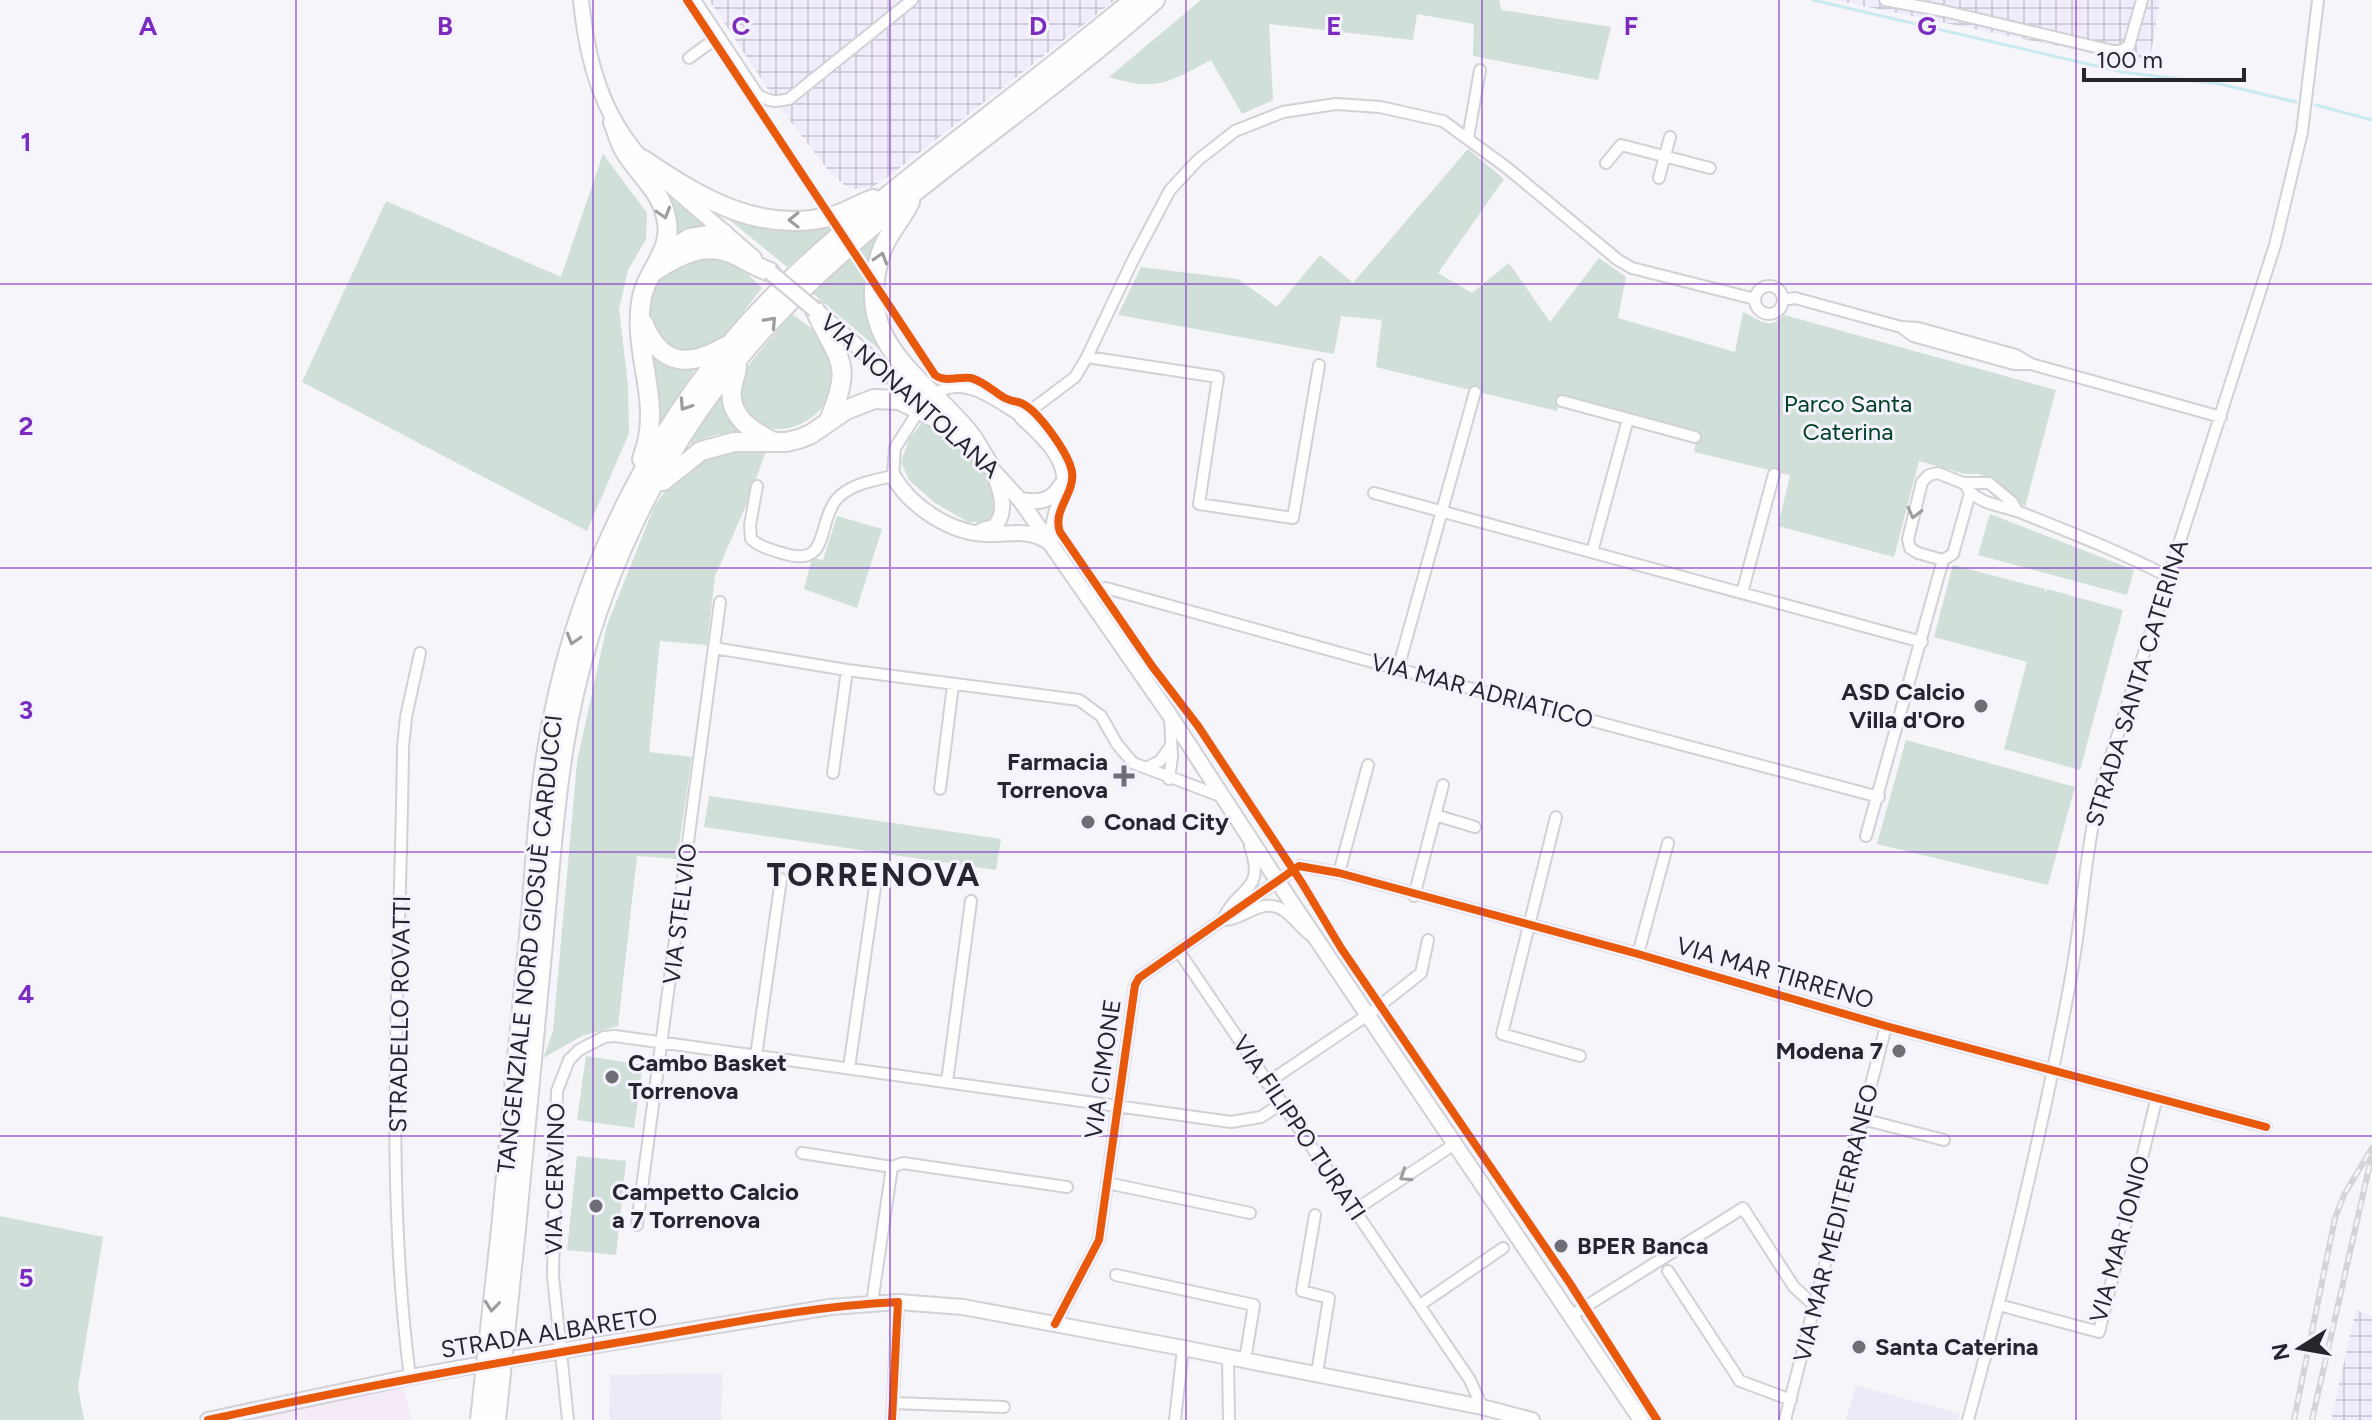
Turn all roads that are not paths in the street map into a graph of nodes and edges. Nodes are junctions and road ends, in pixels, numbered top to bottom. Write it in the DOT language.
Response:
graph roads {
  1 [pos="581,0"];
  2 [pos="695,0"];
  3 [pos="912,0"];
  4 [pos="1134,0"];
  5 [pos="1155,0"];
  6 [pos="1885,0"];
  7 [pos="2142,0"];
  8 [pos="2318,0"];
  9 [pos="1945,6"];
  10 [pos="719,36"];
  11 [pos="689,58"];
  12 [pos="1480,70"];
  13 [pos="613,122"];
  14 [pos="1670,137"];
  15 [pos="1468,138"];
  16 [pos="1665,156"];
  17 [pos="642,159"];
  18 [pos="1606,163"];
  19 [pos="1710,168"];
  20 [pos="1659,178"];
  21 [pos="894,191"];
  22 [pos="915,193"];
  23 [pos="723,233"];
  24 [pos="658,264"];
  25 [pos="770,272"];
  26 [pos="1755,299"];
  27 [pos="1783,300"];
  28 [pos="815,310"];
  29 [pos="641,315"];
  30 [pos="734,352"];
  31 [pos="1087,357"];
  32 [pos="1319,365"];
  33 [pos="1475,392"];
  34 [pos="935,394"];
  35 [pos="1562,401"];
  36 [pos="1022,417"];
  37 [pos="2221,417"];
  38 [pos="914,418"];
  39 [pos="1628,419"];
  40 [pos="829,420"];
  41 [pos="947,424"];
  42 [pos="1695,437"];
  43 [pos="772,441"];
  44 [pos="990,466"];
  45 [pos="1064,473"];
  46 [pos="1774,474"];
  47 [pos="893,476"];
  48 [pos="1963,483"];
  49 [pos="757,486"];
  50 [pos="1374,493"];
  51 [pos="1970,493"];
  52 [pos="647,497"];
  53 [pos="1020,500"];
  54 [pos="624,508"];
  55 [pos="2017,511"];
  56 [pos="1442,512"];
  57 [pos="972,532"];
  58 [pos="1051,543"];
  59 [pos="1592,552"];
  60 [pos="1943,560"];
  61 [pos="2169,577"];
  62 [pos="1742,593"];
  63 [pos="1088,596"];
  64 [pos="720,602"];
  65 [pos="1922,642"];
  66 [pos="714,648"];
  67 [pos="420,653"];
  68 [pos="1398,669"];
  69 [pos="847,670"];
  70 [pos="953,685"];
  71 [pos="1169,714"];
  72 [pos="1171,745"];
  73 [pos="1368,765"];
  74 [pos="1146,768"];
  75 [pos="833,773"];
  76 [pos="1169,779"];
  77 [pos="1443,785"];
  78 [pos="940,789"];
  79 [pos="1223,797"];
  80 [pos="1879,797"];
  81 [pos="1435,815"];
  82 [pos="1556,817"];
  83 [pos="1475,827"];
  84 [pos="1243,828"];
  85 [pos="1866,836"];
  86 [pos="1668,843"];
  87 [pos="1339,873"];
  88 [pos="781,879"];
  89 [pos="1277,880"];
  90 [pos="875,887"];
  91 [pos="1414,896"];
  92 [pos="971,901"];
  93 [pos="1222,920"];
  94 [pos="1527,925"];
  95 [pos="1318,940"];
  96 [pos="1428,940"];
  97 [pos="1178,950"];
  98 [pos="1638,954"];
  99 [pos="1369,1014"];
  100 [pos="1886,1026"];
  101 [pos="663,1042"];
  102 [pos="756,1056"];
  103 [pos="1580,1056"];
  104 [pos="849,1068"];
  105 [pos="2054,1070"];
  106 [pos="947,1082"];
  107 [pos="1267,1083"];
  108 [pos="2157,1097"];
  109 [pos="1282,1103"];
  110 [pos="1119,1106"];
  111 [pos="1862,1119"];
  112 [pos="2266,1127"];
  113 [pos="1944,1140"];
  114 [pos="1456,1143"];
  115 [pos="802,1153"];
  116 [pos="892,1167"];
  117 [pos="1107,1183"];
  118 [pos="1067,1187"];
  119 [pos="1355,1210"];
  120 [pos="1250,1213"];
  121 [pos="1315,1215"];
  122 [pos="637,1225"];
  123 [pos="508,1229"];
  124 [pos="1503,1248"];
  125 [pos="1668,1271"];
  126 [pos="1116,1275"];
  127 [pos="898,1302"];
  128 [pos="872,1303"];
  129 [pos="1420,1305"];
  130 [pos="1999,1305"];
  131 [pos="1815,1306"];
  132 [pos="1572,1315"];
  133 [pos="1055,1324"];
  134 [pos="1183,1348"];
  135 [pos="562,1352"];
  136 [pos="1228,1357"];
  137 [pos="1245,1360"];
  138 [pos="1317,1373"];
  139 [pos="410,1377"];
  140 [pos="1625,1396"];
  141 [pos="1791,1400"];
  142 [pos="893,1403"];
  143 [pos="1004,1407"];
  144 [pos="1482,1407"];
  145 [pos="1502,1416"];
  146 [pos="208,1420"];
  147 [pos="480,1420"];
  148 [pos="496,1420"];
  149 [pos="568,1420"];
  150 [pos="892,1420"];
  151 [pos="1175,1420"];
  152 [pos="1229,1420"];
  153 [pos="1532,1420"];
  154 [pos="1629,1420"];
  155 [pos="1641,1420"];
  156 [pos="1785,1420"];
  157 [pos="1968,1420"];
  1 -- 13 [label="main road, VIA NONANTOLANA"];
  2 -- 10 [label="street"];
  3 -- 10 [label="street"];
  4 -- 21 [label="highway, TANGENZIALE NORD GIOSUÈ CARDUCCI"];
  5 -- 22 [label="highway, TANGENZIALE NORD GIOSUÈ CARDUCCI"];
  6 -- 9 [label="street"];
  7 -- 9 [label="street"];
  8 -- 37 [label="street, STRADA SANTA CATERINA"];
  10 -- 11 [label="street"];
  12 -- 15 [label="street"];
  13 -- 17 [label="main road, VIA NONANTOLANA"];
  13 -- 24 [label="highway, one-way"];
  14 -- 16 [label="street"];
  15 -- 26 [label="street"];
  15 -- 31 [label="street"];
  16 -- 18 [label="street"];
  16 -- 19 [label="street"];
  16 -- 20 [label="street"];
  21 -- 17 [label="highway, one-way"];
  17 -- 23 [label="main road, VIA NONANTOLANA"];
  21 -- 30 [label="highway, TANGENZIALE NORD GIOSUÈ CARDUCCI"];
  30 -- 22 [label="highway, TANGENZIALE NORD GIOSUÈ CARDUCCI, one-way"];
  44 -- 22 [label="highway, one-way"];
  23 -- 24 [label="highway"];
  23 -- 25 [label="main road, VIA NONANTOLANA"];
  24 -- 25 [label="highway"];
  24 -- 29 [label="highway"];
  25 -- 28 [label="main road, VIA NONANTOLANA, bridge"];
  26 -- 27 [label="street"];
  26 -- 27 [label="street"];
  27 -- 37 [label="street"];
  28 -- 40 [label="highway"];
  28 -- 41 [label="main road, VIA NONANTOLANA"];
  29 -- 30 [label="highway"];
  29 -- 54 [label="highway"];
  30 -- 43 [label="highway"];
  30 -- 52 [label="highway, TANGENZIALE NORD GIOSUÈ CARDUCCI"];
  30 -- 54 [label="highway, TANGENZIALE NORD GIOSUÈ CARDUCCI, one-way"];
  31 -- 32 [label="street"];
  31 -- 36 [label="street"];
  33 -- 56 [label="street"];
  34 -- 36 [label="street, VIA NONANTOLANA"];
  35 -- 39 [label="street"];
  36 -- 45 [label="main road"];
  37 -- 61 [label="street, STRADA SANTA CATERINA"];
  38 -- 47 [label="street, VIA NONANTOLANA"];
  39 -- 42 [label="street"];
  39 -- 59 [label="street"];
  40 -- 41 [label="highway"];
  40 -- 43 [label="highway"];
  41 -- 44 [label="main road, VIA NONANTOLANA"];
  43 -- 52 [label="highway"];
  44 -- 53 [label="main road, VIA NONANTOLANA"];
  44 -- 57 [label="main road"];
  45 -- 53 [label="main road"];
  45 -- 58 [label="main road"];
  46 -- 62 [label="street"];
  47 -- 49 [label="street"];
  47 -- 57 [label="main road"];
  48 -- 51 [label="street"];
  48 -- 55 [label="street"];
  48 -- 60 [label="street, one-way"];
  50 -- 56 [label="street"];
  51 -- 55 [label="street"];
  51 -- 60 [label="street"];
  52 -- 123 [label="highway, TANGENZIALE NORD GIOSUÈ CARDUCCI"];
  53 -- 58 [label="main road, VIA NONANTOLANA"];
  54 -- 123 [label="highway, TANGENZIALE NORD GIOSUÈ CARDUCCI, one-way"];
  55 -- 61 [label="street"];
  56 -- 59 [label="street"];
  56 -- 68 [label="street"];
  57 -- 58 [label="main road"];
  58 -- 63 [label="main road, VIA NONANTOLANA"];
  59 -- 62 [label="street"];
  60 -- 65 [label="street"];
  61 -- 105 [label="street, STRADA SANTA CATERINA"];
  62 -- 65 [label="street"];
  63 -- 68 [label="street, VIA MAR ADRIATICO"];
  63 -- 71 [label="main road, VIA NONANTOLANA"];
  64 -- 66 [label="street, VIA STELVIO"];
  65 -- 80 [label="street"];
  66 -- 69 [label="street"];
  66 -- 101 [label="street, VIA STELVIO"];
  67 -- 139 [label="street, STRADELLO ROVATTI"];
  68 -- 80 [label="street, VIA MAR ADRIATICO"];
  69 -- 70 [label="street"];
  69 -- 75 [label="street"];
  70 -- 74 [label="street"];
  70 -- 78 [label="street"];
  71 -- 72 [label="street"];
  71 -- 79 [label="main road, VIA NONANTOLANA"];
  72 -- 74 [label="street"];
  72 -- 76 [label="street"];
  73 -- 87 [label="street"];
  74 -- 76 [label="street"];
  76 -- 79 [label="street"];
  77 -- 81 [label="street"];
  79 -- 84 [label="main road, VIA NONANTOLANA"];
  80 -- 85 [label="street"];
  81 -- 83 [label="street"];
  81 -- 91 [label="street"];
  82 -- 94 [label="street"];
  84 -- 89 [label="main road, VIA NONANTOLANA"];
  84 -- 93 [label="street, VIA CIMONE"];
  86 -- 98 [label="street"];
  87 -- 89 [label="street, VIA MAR TIRRENO"];
  87 -- 91 [label="street, VIA MAR TIRRENO"];
  88 -- 102 [label="street"];
  89 -- 93 [label="street, VIA CIMONE"];
  89 -- 95 [label="main road, VIA NONANTOLANA"];
  90 -- 104 [label="street"];
  91 -- 94 [label="street, VIA MAR TIRRENO"];
  92 -- 106 [label="street"];
  93 -- 95 [label="street, VIA CIMONE"];
  93 -- 97 [label="street, VIA CIMONE"];
  94 -- 98 [label="street, VIA MAR TIRRENO"];
  94 -- 103 [label="street"];
  95 -- 99 [label="main road, VIA NONANTOLANA"];
  96 -- 99 [label="street"];
  97 -- 107 [label="street, VIA FILIPPO TURATI"];
  97 -- 110 [label="street, VIA CIMONE"];
  98 -- 100 [label="street, VIA MAR TIRRENO"];
  99 -- 107 [label="street"];
  99 -- 114 [label="main road, VIA NONANTOLANA"];
  100 -- 105 [label="street, VIA MAR TIRRENO"];
  100 -- 111 [label="street, VIA MAR MEDITERRANEO"];
  101 -- 102 [label="street, VIA CERVINO"];
  101 -- 122 [label="street, VIA STELVIO"];
  101 -- 135 [label="street, VIA CERVINO"];
  102 -- 104 [label="street, VIA CERVINO"];
  104 -- 106 [label="street, VIA CERVINO"];
  105 -- 108 [label="street, VIA MAR TIRRENO"];
  105 -- 130 [label="street, STRADA SANTA CATERINA"];
  106 -- 110 [label="street, VIA CERVINO"];
  107 -- 109 [label="street, VIA FILIPPO TURATI"];
  108 -- 112 [label="street, VIA MAR TIRRENO"];
  108 -- 130 [label="street, VIA MAR IONIO"];
  109 -- 110 [label="street, VIA CERVINO"];
  109 -- 119 [label="street, VIA FILIPPO TURATI"];
  110 -- 117 [label="street, VIA CIMONE"];
  111 -- 113 [label="street"];
  111 -- 131 [label="street, VIA MAR MEDITERRANEO"];
  114 -- 119 [label="street, one-way"];
  114 -- 132 [label="main road, VIA NONANTOLANA"];
  115 -- 116 [label="street"];
  116 -- 118 [label="street"];
  116 -- 128 [label="street"];
  117 -- 120 [label="street"];
  117 -- 133 [label="street, VIA CIMONE"];
  119 -- 129 [label="street, VIA FILIPPO TURATI"];
  121 -- 138 [label="street"];
  123 -- 147 [label="highway, TANGENZIALE NORD GIOSUÈ CARDUCCI, one-way, bridge"];
  123 -- 148 [label="highway, TANGENZIALE NORD GIOSUÈ CARDUCCI, bridge"];
  124 -- 129 [label="street"];
  125 -- 141 [label="street"];
  126 -- 137 [label="street"];
  127 -- 128 [label="main road, STRADA ALBARETO"];
  127 -- 133 [label="main road, STRADA ALBARETO"];
  127 -- 142 [label="street"];
  128 -- 135 [label="main road, STRADA ALBARETO"];
  129 -- 144 [label="street, VIA FILIPPO TURATI"];
  130 -- 157 [label="street, STRADA SANTA CATERINA"];
  131 -- 132 [label="street"];
  131 -- 141 [label="street, VIA MAR MEDITERRANEO"];
  132 -- 140 [label="main road, VIA NONANTOLANA"];
  133 -- 134 [label="main road, STRADA ALBARETO"];
  134 -- 136 [label="main road, STRADA ALBARETO"];
  134 -- 151 [label="street"];
  135 -- 139 [label="main road, STRADA ALBARETO"];
  135 -- 149 [label="street, VIA CERVINO"];
  136 -- 137 [label="main road, STRADA ALBARETO"];
  136 -- 152 [label="street"];
  137 -- 138 [label="main road, STRADA ALBARETO"];
  138 -- 144 [label="main road, STRADA ALBARETO"];
  139 -- 146 [label="main road, STRADA ALBARETO"];
  140 -- 154 [label="main road, VIA NONANTOLANA"];
  140 -- 155 [label="main road, VIA NONANTOLANA"];
  141 -- 156 [label="street, VIA MAR MEDITERRANEO"];
  142 -- 143 [label="street"];
  142 -- 150 [label="street"];
  144 -- 145 [label="main road, STRADA ALBARETO"];
  145 -- 153 [label="main road, STRADA ALBARETO"];
}
